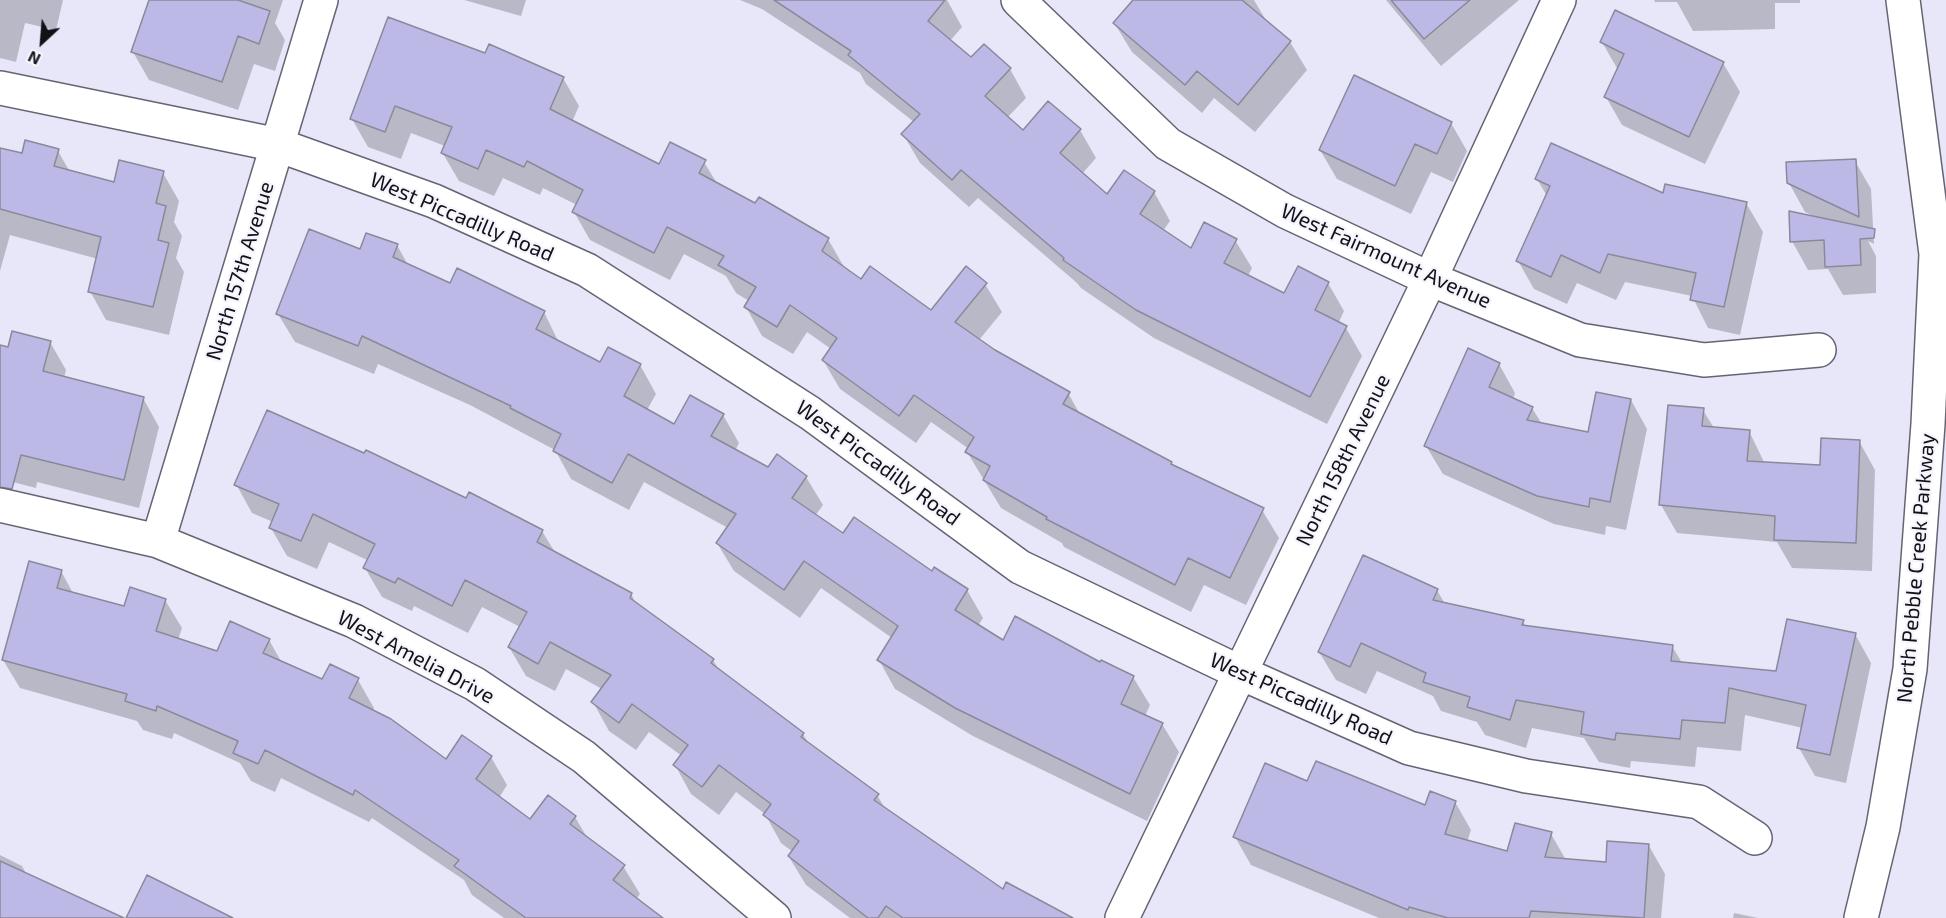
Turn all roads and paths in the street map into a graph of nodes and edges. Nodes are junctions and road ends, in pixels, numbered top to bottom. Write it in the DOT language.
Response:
graph roads {
  1 [pos="321,0"];
  2 [pos="1018,0"];
  3 [pos="1559,0"];
  4 [pos="1903,0"];
  5 [pos="0,88"];
  6 [pos="278,145"];
  7 [pos="1430,279"];
  8 [pos="1819,350"];
  9 [pos="0,505"];
  10 [pos="158,542"];
  11 [pos="1241,673"];
  12 [pos="1755,838"];
  13 [pos="774,918"];
  14 [pos="1122,918"];
  15 [pos="1861,918"];
  1 -- 6 [label="street, North 157th Avenue"];
  2 -- 7 [label="street, West Fairmount Avenue"];
  3 -- 7 [label="street, North 158th Avenue"];
  4 -- 15 [label="street, North Pebble Creek Parkway"];
  5 -- 6 [label="street, West Piccadilly Road"];
  6 -- 10 [label="street, North 157th Avenue"];
  6 -- 11 [label="street, West Piccadilly Road"];
  7 -- 8 [label="street, West Fairmount Avenue"];
  7 -- 11 [label="street, North 158th Avenue"];
  9 -- 10 [label="street, West Amelia Drive"];
  10 -- 13 [label="street, West Amelia Drive"];
  11 -- 12 [label="street, West Piccadilly Road"];
  11 -- 14 [label="street, North 158th Avenue"];
}
